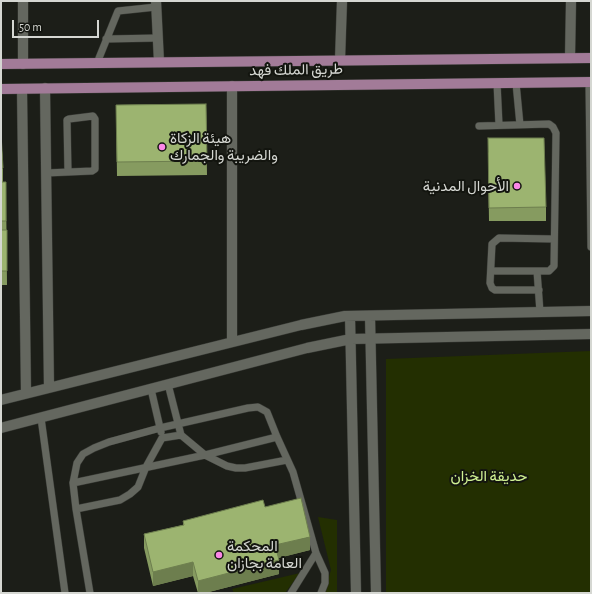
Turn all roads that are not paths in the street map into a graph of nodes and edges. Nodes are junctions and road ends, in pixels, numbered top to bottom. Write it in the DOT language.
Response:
graph roads {
  1 [pos="23,1"];
  2 [pos="342,1"];
  3 [pos="571,1"];
  4 [pos="156,4"];
  5 [pos="158,38"];
  6 [pos="106,39"];
  7 [pos="570,58"];
  8 [pos="591,58"];
  9 [pos="340,60"];
  10 [pos="159,62"];
  11 [pos="97,63"];
  12 [pos="1,64"];
  13 [pos="23,64"];
  14 [pos="590,82"];
  15 [pos="497,83"];
  16 [pos="516,83"];
  17 [pos="232,86"];
  18 [pos="45,88"];
  19 [pos="1,89"];
  20 [pos="22,89"];
  21 [pos="499,125"];
  22 [pos="520,125"];
  23 [pos="480,126"];
  24 [pos="68,172"];
  25 [pos="46,173"];
  26 [pos="554,239"];
  27 [pos="591,247"];
  28 [pos="491,270"];
  29 [pos="537,271"];
  30 [pos="539,290"];
  31 [pos="591,311"];
  32 [pos="540,312"];
  33 [pos="350,316"];
  34 [pos="370,316"];
  35 [pos="591,334"];
  36 [pos="371,338"];
  37 [pos="351,339"];
  38 [pos="232,342"];
  39 [pos="168,384"];
  40 [pos="49,388"];
  41 [pos="151,389"];
  42 [pos="26,393"];
  43 [pos="1,400"];
  44 [pos="41,418"];
  45 [pos="178,423"];
  46 [pos="1,428"];
  47 [pos="160,428"];
  48 [pos="181,435"];
  49 [pos="277,437"];
  50 [pos="162,438"];
  51 [pos="205,455"];
  52 [pos="287,460"];
  53 [pos="146,467"];
  54 [pos="73,483"];
  55 [pos="76,509"];
  56 [pos="316,553"];
  57 [pos="66,593"];
  58 [pos="90,593"];
  59 [pos="291,593"];
  60 [pos="321,593"];
  61 [pos="356,593"];
  62 [pos="376,593"];
  1 -- 13 [label="street"];
  2 -- 9 [label="street"];
  3 -- 7 [label="street"];
  4 -- 5 [label="street"];
  4 -- 6 [label="lane"];
  5 -- 6 [label="lane"];
  5 -- 10 [label="street"];
  6 -- 11 [label="lane"];
  7 -- 8 [label="main road, طريق الملك فهد"];
  7 -- 9 [label="main road, طريق الملك فهد"];
  9 -- 10 [label="main road, طريق الملك فهد"];
  10 -- 11 [label="main road, طريق الملك فهد"];
  11 -- 13 [label="main road, طريق الملك فهد"];
  12 -- 13 [label="main road, طريق الملك فهد"];
  14 -- 16 [label="main road, طريق الملك فهد"];
  14 -- 27 [label="lane"];
  15 -- 16 [label="main road, طريق الملك فهد"];
  15 -- 17 [label="main road, طريق الملك فهد"];
  15 -- 21 [label="lane"];
  16 -- 22 [label="lane"];
  17 -- 18 [label="main road, طريق الملك فهد"];
  17 -- 38 [label="street"];
  18 -- 20 [label="main road, طريق الملك فهد"];
  18 -- 25 [label="street"];
  19 -- 20 [label="main road, طريق الملك فهد"];
  20 -- 42 [label="street"];
  21 -- 22 [label="lane"];
  21 -- 23 [label="lane"];
  22 -- 26 [label="lane"];
  24 -- 24 [label="lane"];
  24 -- 25 [label="lane"];
  25 -- 40 [label="street"];
  26 -- 28 [label="lane"];
  26 -- 29 [label="lane"];
  28 -- 29 [label="lane"];
  28 -- 30 [label="lane"];
  29 -- 30 [label="lane"];
  30 -- 32 [label="lane"];
  31 -- 32 [label="street"];
  32 -- 34 [label="street"];
  33 -- 34 [label="street"];
  33 -- 37 [label="street"];
  33 -- 38 [label="street"];
  34 -- 36 [label="street"];
  35 -- 36 [label="street"];
  36 -- 37 [label="street"];
  36 -- 62 [label="street"];
  37 -- 39 [label="street"];
  37 -- 61 [label="street"];
  38 -- 40 [label="street"];
  39 -- 41 [label="street"];
  39 -- 45 [label="lane"];
  40 -- 42 [label="street"];
  41 -- 44 [label="street"];
  41 -- 47 [label="lane"];
  42 -- 43 [label="street"];
  44 -- 46 [label="street"];
  44 -- 57 [label="lane"];
  45 -- 47 [label="lane"];
  45 -- 48 [label="lane"];
  45 -- 49 [label="lane"];
  47 -- 50 [label="lane"];
  47 -- 54 [label="lane"];
  48 -- 50 [label="lane"];
  48 -- 51 [label="lane"];
  49 -- 51 [label="lane"];
  49 -- 52 [label="lane"];
  50 -- 53 [label="lane"];
  51 -- 52 [label="lane"];
  51 -- 53 [label="lane"];
  52 -- 56 [label="lane"];
  53 -- 54 [label="lane"];
  53 -- 55 [label="lane"];
  54 -- 55 [label="lane"];
  55 -- 58 [label="lane"];
  56 -- 59 [label="lane"];
  56 -- 60 [label="lane"];
}
